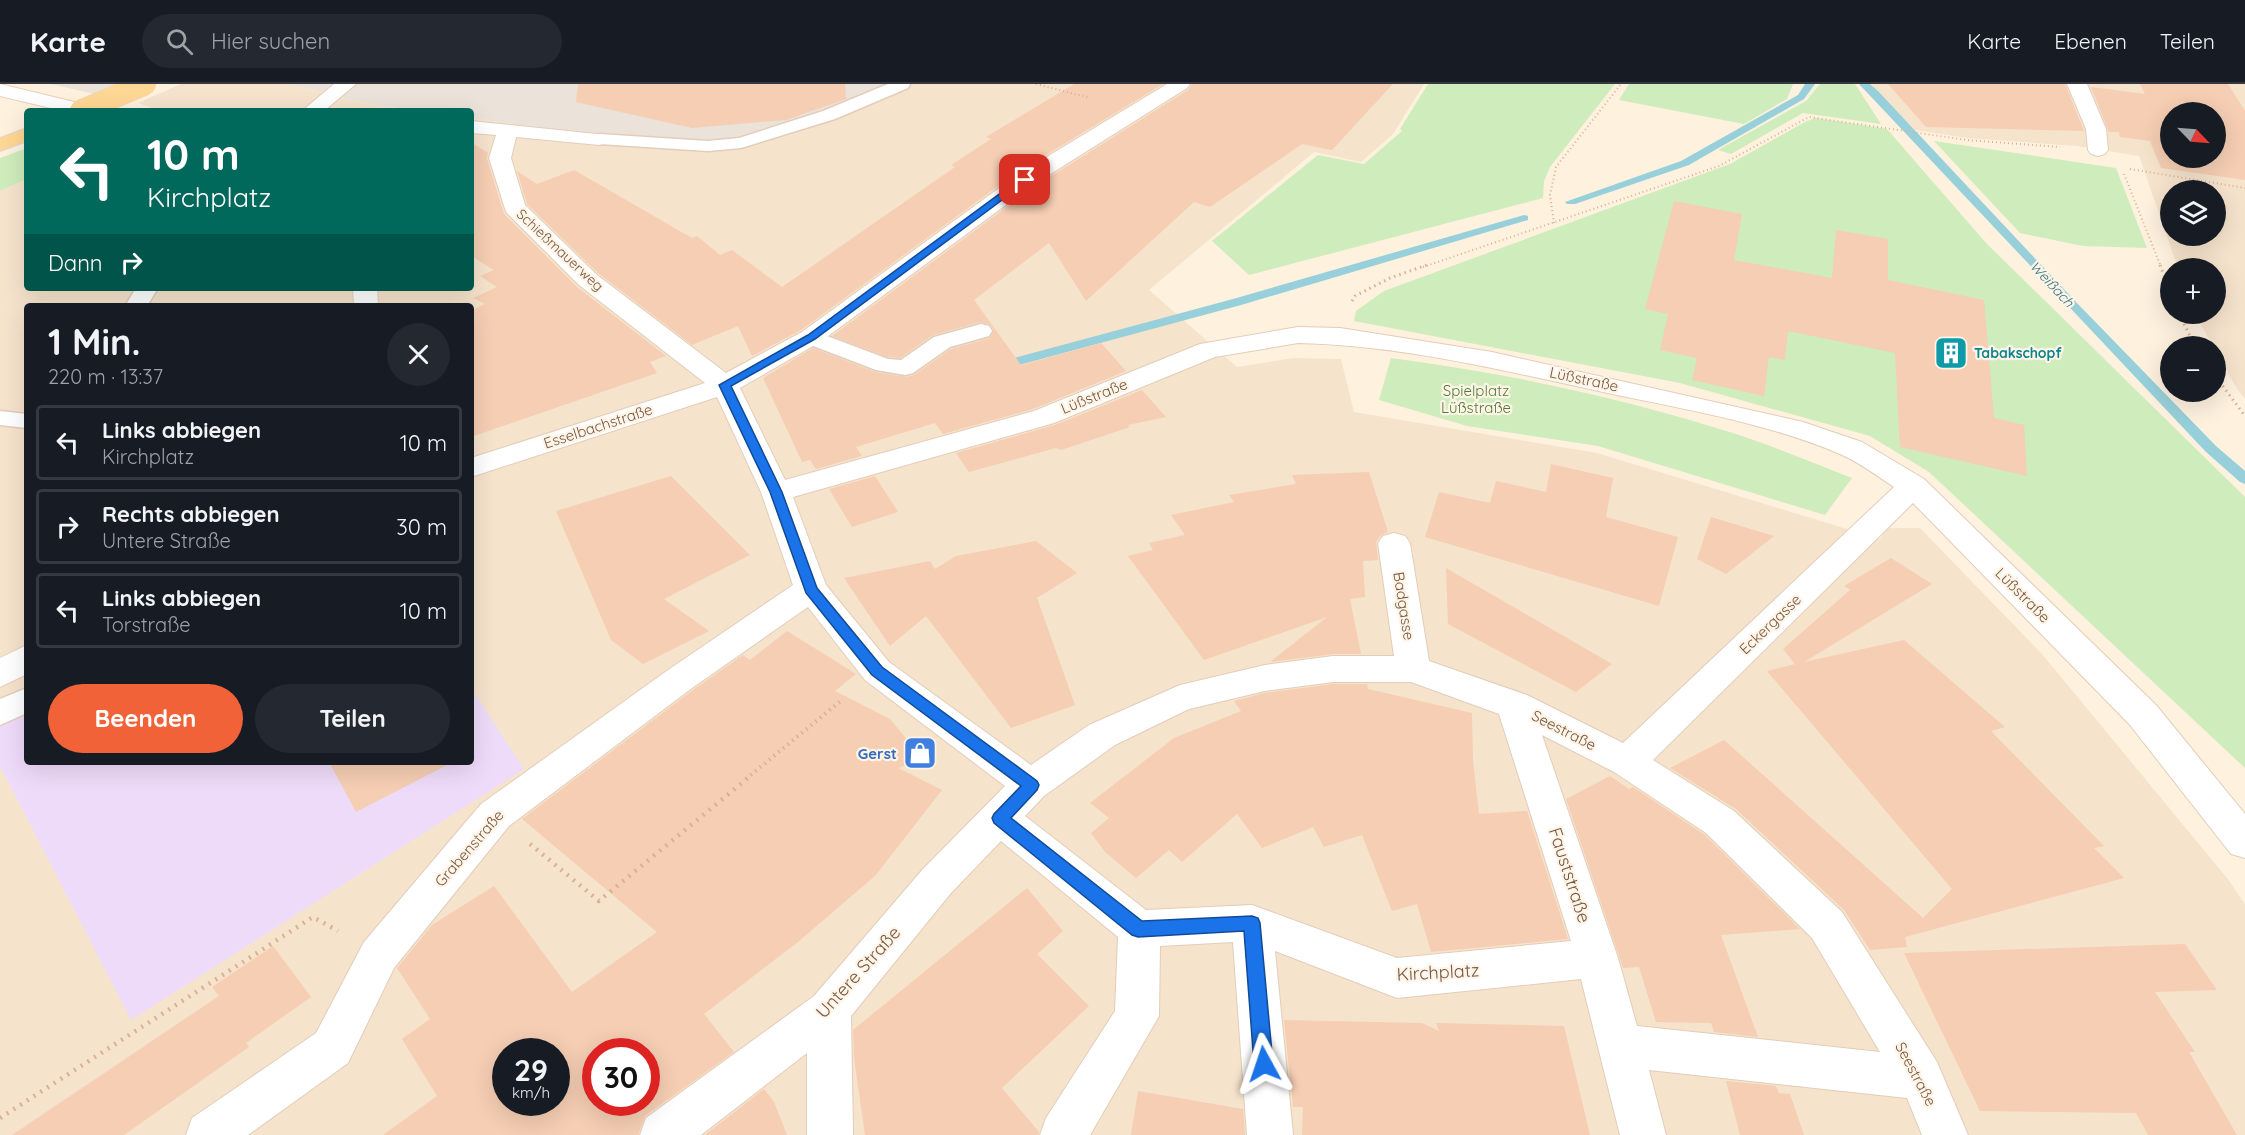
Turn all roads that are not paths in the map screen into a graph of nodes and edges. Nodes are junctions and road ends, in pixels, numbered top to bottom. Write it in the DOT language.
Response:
graph roads {
  1 [pos="145,84"];
  2 [pos="346,84"];
  3 [pos="902,84"];
  4 [pos="1180,84"];
  5 [pos="2078,84"];
  6 [pos="0,90"];
  7 [pos="75,108"];
  8 [pos="88,108"];
  9 [pos="316,108"];
  10 [pos="474,128"];
  11 [pos="507,132"];
  12 [pos="24,135"];
  13 [pos="599,140"];
  14 [pos="0,145"];
  15 [pos="2098,150"];
  16 [pos="981,332"];
  17 [pos="811,337"];
  18 [pos="725,385"];
  19 [pos="0,418"];
  20 [pos="24,421"];
  21 [pos="474,467"];
  22 [pos="1913,486"];
  23 [pos="776,492"];
  24 [pos="1394,543"];
  25 [pos="811,589"];
  26 [pos="24,660"];
  27 [pos="1413,669"];
  28 [pos="0,674"];
  29 [pos="24,701"];
  30 [pos="1514,705"];
  31 [pos="0,713"];
  32 [pos="1627,762"];
  33 [pos="1031,785"];
  34 [pos="1000,818"];
  35 [pos="2245,842"];
  36 [pos="1252,923"];
  37 [pos="1138,929"];
  38 [pos="1597,958"];
  39 [pos="830,1010"];
  40 [pos="1621,1046"];
  41 [pos="1921,1078"];
  42 [pos="209,1135"];
  43 [pos="663,1135"];
  44 [pos="830,1135"];
  45 [pos="1063,1135"];
  46 [pos="1270,1135"];
  47 [pos="1643,1135"];
  48 [pos="1945,1135"];
  1 -- 8 [label="main road, bridge"];
  2 -- 9 [label="street"];
  3 -- 13 [label="lane"];
  4 -- 17 [label="street, Esselbachstraße"];
  5 -- 15 [label="street"];
  6 -- 7 [label="street"];
  10 -- 11 [label="street"];
  11 -- 13 [label="street"];
  11 -- 18 [label="street, Schießmauerweg"];
  12 -- 14 [label="main road"];
  16 -- 17 [label="lane"];
  17 -- 18 [label="street, Esselbachstraße"];
  18 -- 21 [label="street, Esselbachstraße"];
  18 -- 23 [label="street"];
  19 -- 20 [label="lane"];
  22 -- 23 [label="street, Lüßstraße"];
  22 -- 32 [label="street, Eckergasse"];
  22 -- 35 [label="street, Lüßstraße"];
  23 -- 25 [label="street"];
  24 -- 27 [label="street, Badgasse"];
  25 -- 33 [label="street"];
  25 -- 42 [label="street, Grabenstraße"];
  26 -- 28 [label="street"];
  27 -- 30 [label="street, Seestraße"];
  27 -- 33 [label="street, Seestraße"];
  29 -- 31 [label="lane"];
  30 -- 32 [label="street, Seestraße"];
  30 -- 38 [label="street, Fauststraße"];
  32 -- 41 [label="street, Seestraße"];
  33 -- 34 [label="street, Untere Straße"];
  34 -- 37 [label="street"];
  34 -- 39 [label="street, Untere Straße"];
  36 -- 37 [label="street, Kirchplatz"];
  36 -- 38 [label="street, Kirchplatz"];
  36 -- 46 [label="street"];
  37 -- 45 [label="street"];
  38 -- 40 [label="street, Fauststraße"];
  39 -- 43 [label="street, Untere Straße"];
  39 -- 44 [label="street"];
  40 -- 41 [label="street"];
  40 -- 47 [label="street, Fauststraße"];
  41 -- 48 [label="street, Seestraße"];
}
